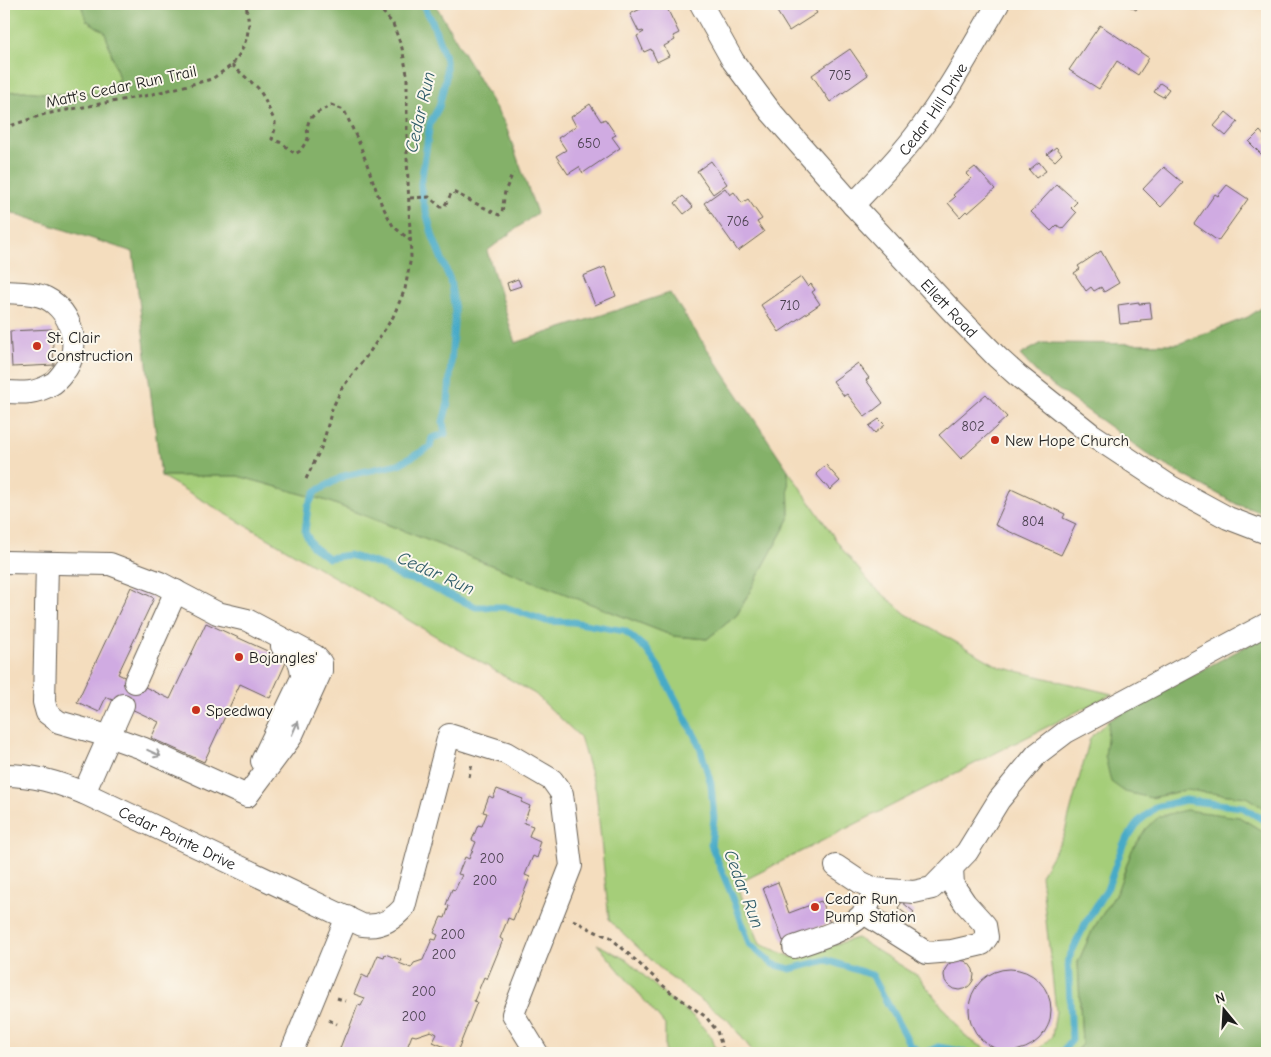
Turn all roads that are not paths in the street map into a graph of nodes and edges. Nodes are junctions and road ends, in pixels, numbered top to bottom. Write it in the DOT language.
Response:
graph roads {
  1 [pos="701,4"];
  2 [pos="998,4"];
  3 [pos="853,205"];
  4 [pos="4,292"];
  5 [pos="4,392"];
  6 [pos="1267,533"];
  7 [pos="4,562"];
  8 [pos="47,563"];
  9 [pos="176,591"];
  10 [pos="1267,624"];
  11 [pos="135,682"];
  12 [pos="123,705"];
  13 [pos="108,736"];
  14 [pos="4,775"];
  15 [pos="84,793"];
  16 [pos="836,866"];
  17 [pos="952,868"];
  18 [pos="875,889"];
  19 [pos="864,913"];
  20 [pos="347,918"];
  21 [pos="794,947"];
  22 [pos="291,1053"];
  23 [pos="537,1053"];
  1 -- 3 [label="street, Ellett Road"];
  2 -- 3 [label="street, Cedar Hill Drive"];
  3 -- 6 [label="street, Ellett Road"];
  4 -- 5 [label="street"];
  7 -- 8 [label="street"];
  8 -- 9 [label="street"];
  8 -- 13 [label="street"];
  9 -- 11 [label="street"];
  13 -- 9 [label="street, one-way"];
  10 -- 17 [label="street"];
  12 -- 13 [label="street"];
  13 -- 15 [label="street"];
  14 -- 15 [label="street, Cedar Pointe Drive"];
  15 -- 20 [label="street, Cedar Pointe Drive"];
  16 -- 18 [label="street"];
  17 -- 18 [label="street"];
  17 -- 19 [label="street"];
  18 -- 19 [label="street"];
  19 -- 21 [label="street"];
  20 -- 22 [label="street"];
  20 -- 23 [label="street, Cedar Pointe Drive"];
}
